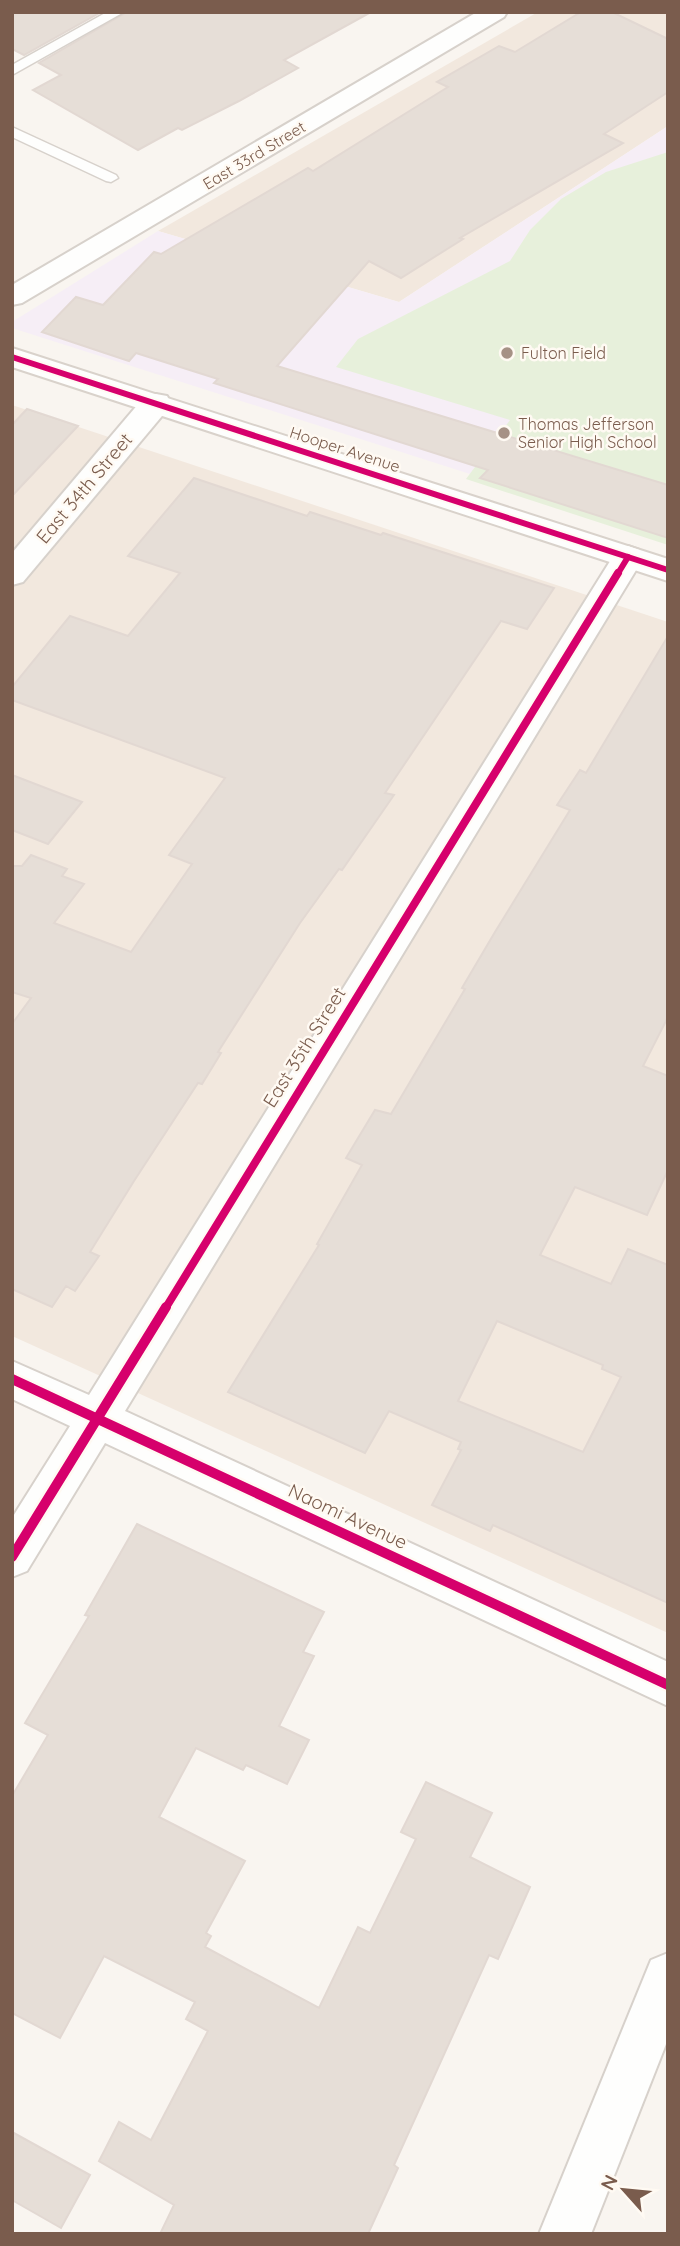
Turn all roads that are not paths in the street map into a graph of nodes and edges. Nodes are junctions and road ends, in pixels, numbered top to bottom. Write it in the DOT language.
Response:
graph roads {
  1 [pos="117,12"];
  2 [pos="495,12"];
  3 [pos="12,71"];
  4 [pos="12,131"];
  5 [pos="111,178"];
  6 [pos="12,297"];
  7 [pos="12,357"];
  8 [pos="156,402"];
  9 [pos="628,557"];
  10 [pos="668,570"];
  11 [pos="12,574"];
  12 [pos="12,1379"];
  13 [pos="98,1418"];
  14 [pos="12,1557"];
  15 [pos="668,1685"];
  16 [pos="668,1977"];
  17 [pos="565,2234"];
  1 -- 3 [label="lane"];
  2 -- 6 [label="street, East 33rd Street"];
  4 -- 5 [label="lane"];
  7 -- 8 [label="street, Hooper Avenue"];
  8 -- 9 [label="street, Hooper Avenue"];
  8 -- 11 [label="street, East 34th Street"];
  9 -- 10 [label="street, Hooper Avenue"];
  9 -- 13 [label="street, East 35th Street"];
  12 -- 13 [label="street, Naomi Avenue"];
  13 -- 14 [label="street, East 35th Street"];
  13 -- 15 [label="street, Naomi Avenue"];
  16 -- 17 [label="street"];
}
